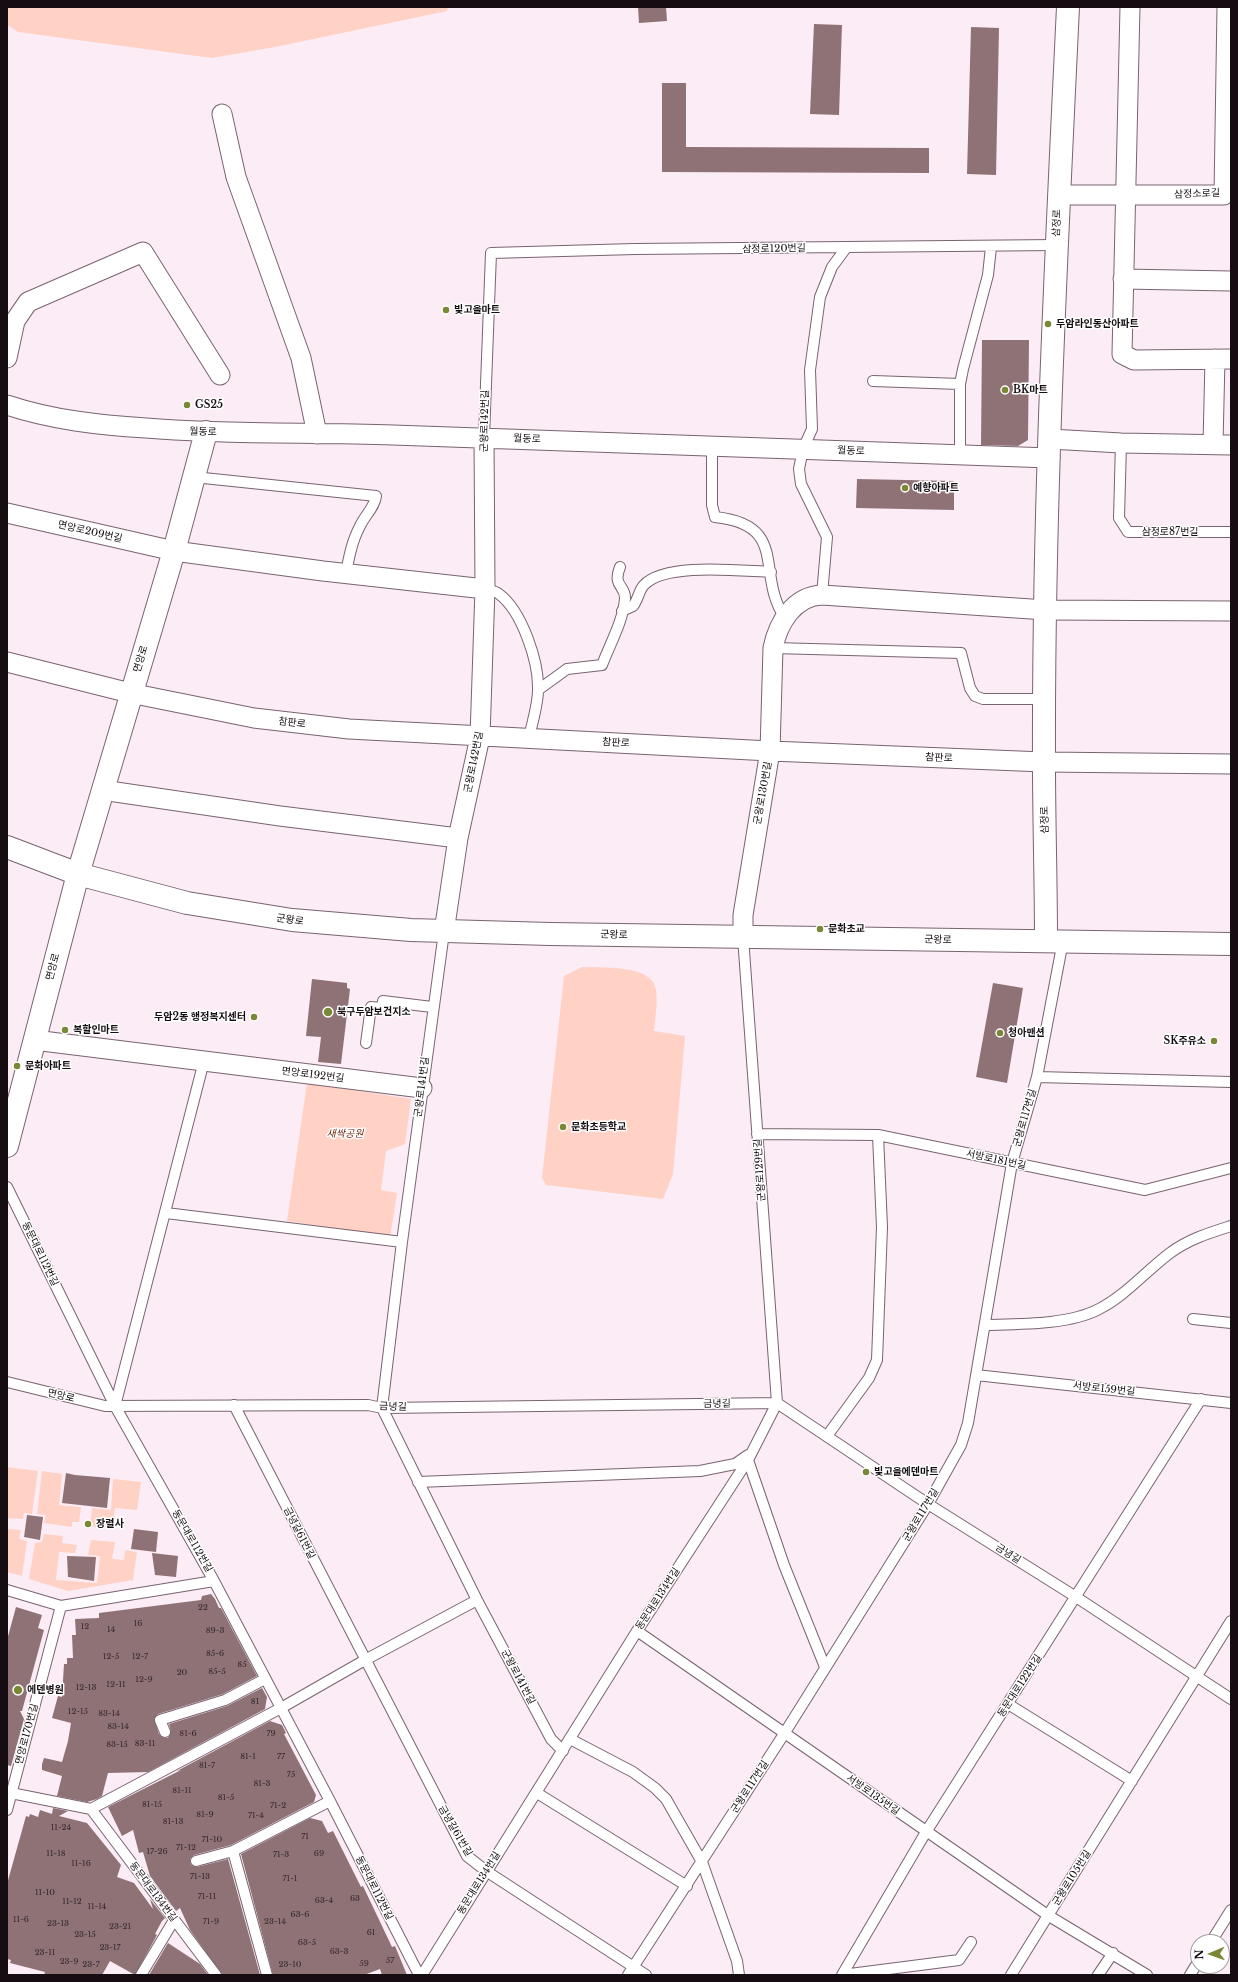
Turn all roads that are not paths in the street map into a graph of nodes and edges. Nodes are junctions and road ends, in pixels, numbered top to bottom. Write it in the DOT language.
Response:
graph roads {
  1 [pos="1068,7"];
  2 [pos="1130,7"];
  3 [pos="1227,7"];
  4 [pos="222,114"];
  5 [pos="1058,195"];
  6 [pos="1127,195"];
  7 [pos="1056,245"];
  8 [pos="991,246"];
  9 [pos="846,248"];
  10 [pos="491,252"];
  11 [pos="1123,279"];
  12 [pos="1231,281"];
  13 [pos="7,358"];
  14 [pos="1223,359"];
  15 [pos="220,375"];
  16 [pos="873,381"];
  17 [pos="960,384"];
  18 [pos="7,405"];
  19 [pos="206,432"];
  20 [pos="317,434"];
  21 [pos="484,437"];
  22 [pos="1121,443"];
  23 [pos="1222,444"];
  24 [pos="712,446"];
  25 [pos="1050,449"];
  26 [pos="803,450"];
  27 [pos="960,456"];
  28 [pos="194,477"];
  29 [pos="7,513"];
  30 [pos="1231,532"];
  31 [pos="174,551"];
  32 [pos="620,567"];
  33 [pos="771,572"];
  34 [pos="346,574"];
  35 [pos="485,589"];
  36 [pos="822,595"];
  37 [pos="1046,610"];
  38 [pos="622,611"];
  39 [pos="1231,611"];
  40 [pos="785,618"];
  41 [pos="773,648"];
  42 [pos="7,662"];
  43 [pos="538,690"];
  44 [pos="130,693"];
  45 [pos="1045,699"];
  46 [pos="480,736"];
  47 [pos="529,738"];
  48 [pos="770,751"];
  49 [pos="1044,762"];
  50 [pos="1231,764"];
  51 [pos="102,790"];
  52 [pos="458,838"];
  53 [pos="7,847"];
  54 [pos="78,874"];
  55 [pos="444,932"];
  56 [pos="743,938"];
  57 [pos="1055,941"];
  58 [pos="1231,944"];
  59 [pos="432,1007"];
  60 [pos="34,1040"];
  61 [pos="366,1043"];
  62 [pos="204,1061"];
  63 [pos="1037,1077"];
  64 [pos="1231,1082"];
  65 [pos="422,1088"];
  66 [pos="757,1134"];
  67 [pos="878,1135"];
  68 [pos="7,1146"];
  69 [pos="1012,1163"];
  70 [pos="1231,1168"];
  71 [pos="7,1188"];
  72 [pos="166,1213"];
  73 [pos="1231,1226"];
  74 [pos="402,1242"];
  75 [pos="1193,1319"];
  76 [pos="1231,1323"];
  77 [pos="985,1325"];
  78 [pos="976,1375"];
  79 [pos="7,1382"];
  80 [pos="1201,1399"];
  81 [pos="777,1403"];
  82 [pos="1231,1403"];
  83 [pos="234,1405"];
  84 [pos="115,1406"];
  85 [pos="382,1408"];
  86 [pos="827,1436"];
  87 [pos="750,1456"];
  88 [pos="418,1482"];
  89 [pos="928,1504"];
  90 [pos="214,1581"];
  91 [pos="7,1590"];
  92 [pos="1076,1597"];
  93 [pos="477,1600"];
  94 [pos="61,1606"];
  95 [pos="1231,1621"];
  96 [pos="637,1631"];
  97 [pos="364,1660"];
  98 [pos="825,1667"];
  99 [pos="1196,1677"];
  100 [pos="265,1679"];
  101 [pos="1231,1699"];
  102 [pos="1008,1704"];
  103 [pos="281,1708"];
  104 [pos="165,1732"];
  105 [pos="784,1734"];
  106 [pos="570,1739"];
  107 [pos="563,1751"];
  108 [pos="1132,1781"];
  109 [pos="11,1793"];
  110 [pos="536,1793"];
  111 [pos="330,1801"];
  112 [pos="91,1809"];
  113 [pos="7,1810"];
  114 [pos="926,1832"];
  115 [pos="233,1851"];
  116 [pos="196,1861"];
  117 [pos="702,1862"];
  118 [pos="486,1872"];
  119 [pos="687,1886"];
  120 [pos="1231,1910"];
  121 [pos="1049,1916"];
  122 [pos="174,1920"];
  123 [pos="1216,1934"];
  124 [pos="971,1942"];
  125 [pos="1113,1953"];
  126 [pos="631,1971"];
  127 [pos="141,1975"];
  128 [pos="216,1975"];
  129 [pos="267,1975"];
  130 [pos="419,1975"];
  131 [pos="422,1975"];
  132 [pos="646,1975"];
  133 [pos="739,1975"];
  134 [pos="842,1975"];
  135 [pos="1011,1975"];
  136 [pos="1098,1975"];
  137 [pos="1147,1975"];
  1 -- 5 [label="main road, 삼정로"];
  2 -- 6 [label="street"];
  3 -- 6 [label="street, 삼정소로길"];
  4 -- 20 [label="street"];
  5 -- 6 [label="street"];
  5 -- 7 [label="main road, 삼정로"];
  6 -- 11 [label="street"];
  7 -- 8 [label="lane, 삼정로120번길"];
  7 -- 25 [label="main road, 삼정로"];
  8 -- 9 [label="lane, 삼정로120번길"];
  8 -- 17 [label="lane"];
  9 -- 10 [label="lane, 삼정로120번길"];
  9 -- 26 [label="lane"];
  10 -- 21 [label="lane, 군왕로142번길"];
  11 -- 12 [label="street"];
  11 -- 14 [label="street"];
  13 -- 15 [label="street"];
  14 -- 23 [label="street"];
  16 -- 17 [label="lane"];
  17 -- 27 [label="lane"];
  18 -- 19 [label="street, 월동로"];
  19 -- 20 [label="street, 월동로"];
  19 -- 28 [label="main road, 면앙로"];
  20 -- 21 [label="street, 월동로"];
  21 -- 24 [label="street, 월동로"];
  21 -- 35 [label="street, 군왕로142번길"];
  22 -- 23 [label="street"];
  22 -- 25 [label="street"];
  22 -- 30 [label="lane, 삼정로87번길"];
  24 -- 26 [label="street, 월동로"];
  24 -- 33 [label="lane"];
  25 -- 27 [label="street, 월동로"];
  25 -- 37 [label="main road, 삼정로"];
  26 -- 27 [label="street, 월동로"];
  26 -- 36 [label="lane"];
  28 -- 31 [label="main road, 면앙로"];
  28 -- 34 [label="lane"];
  29 -- 31 [label="street, 면앙로209번길"];
  31 -- 34 [label="street"];
  31 -- 44 [label="main road, 면앙로"];
  32 -- 38 [label="lane"];
  33 -- 38 [label="lane"];
  33 -- 40 [label="lane"];
  34 -- 35 [label="street"];
  35 -- 43 [label="lane"];
  35 -- 46 [label="street, 군왕로142번길"];
  36 -- 37 [label="street"];
  36 -- 40 [label="street, 군왕로130번길"];
  37 -- 39 [label="street"];
  37 -- 45 [label="main road, 삼정로"];
  38 -- 43 [label="lane"];
  40 -- 41 [label="street, 군왕로130번길"];
  41 -- 45 [label="lane"];
  41 -- 48 [label="street, 군왕로130번길"];
  42 -- 44 [label="street, 참판로"];
  43 -- 47 [label="lane"];
  44 -- 46 [label="street, 참판로"];
  44 -- 51 [label="main road, 면앙로"];
  45 -- 49 [label="main road, 삼정로"];
  46 -- 47 [label="street, 참판로"];
  46 -- 52 [label="street, 군왕로142번길"];
  47 -- 48 [label="street, 참판로"];
  48 -- 49 [label="street, 참판로"];
  48 -- 56 [label="street, 군왕로130번길"];
  49 -- 50 [label="street, 참판로"];
  49 -- 57 [label="main road, 삼정로"];
  51 -- 52 [label="street"];
  51 -- 54 [label="main road, 면앙로"];
  52 -- 55 [label="street, 군왕로142번길"];
  53 -- 54 [label="main road, 군왕로"];
  54 -- 55 [label="main road, 군왕로"];
  54 -- 60 [label="main road, 면앙로"];
  55 -- 56 [label="main road, 군왕로"];
  55 -- 59 [label="lane, 군왕로141번길"];
  56 -- 57 [label="main road, 군왕로"];
  56 -- 66 [label="lane, 군왕로129번길"];
  57 -- 58 [label="main road, 군왕로"];
  57 -- 63 [label="lane, 군왕로117번길"];
  59 -- 61 [label="lane"];
  59 -- 65 [label="lane, 군왕로141번길"];
  60 -- 62 [label="street, 면앙로192번길"];
  60 -- 68 [label="main road, 면앙로"];
  62 -- 65 [label="street, 면앙로192번길"];
  62 -- 72 [label="lane"];
  63 -- 64 [label="lane, 군왕로117번길"];
  63 -- 69 [label="lane, 군왕로117번길"];
  65 -- 74 [label="lane, 군왕로141번길"];
  66 -- 67 [label="lane, 서방로181번길"];
  66 -- 81 [label="lane, 군왕로129번길"];
  67 -- 69 [label="lane, 서방로181번길"];
  67 -- 86 [label="lane"];
  69 -- 70 [label="lane, 서방로181번길"];
  69 -- 77 [label="lane, 군왕로117번길"];
  71 -- 84 [label="lane, 동문대로112번길"];
  72 -- 74 [label="lane"];
  72 -- 84 [label="lane"];
  73 -- 77 [label="lane"];
  74 -- 85 [label="lane, 군왕로141번길"];
  75 -- 76 [label="lane"];
  77 -- 78 [label="lane, 군왕로117번길"];
  78 -- 80 [label="lane, 서방로159번길"];
  78 -- 89 [label="lane, 군왕로117번길"];
  79 -- 84 [label="lane, 면앙로"];
  80 -- 82 [label="lane, 서방로159번길"];
  80 -- 92 [label="lane, 동문대로122번길"];
  81 -- 85 [label="lane, 금녕길"];
  81 -- 86 [label="lane, 금녕길"];
  81 -- 87 [label="lane, 동문대로134번길"];
  83 -- 84 [label="lane, 금녕길"];
  83 -- 85 [label="lane, 금녕길"];
  83 -- 97 [label="lane, 금녕길61번길"];
  84 -- 90 [label="lane, 동문대로112번길"];
  85 -- 88 [label="lane, 군왕로141번길"];
  86 -- 89 [label="lane, 금녕길"];
  87 -- 88 [label="lane"];
  87 -- 96 [label="lane, 동문대로134번길"];
  87 -- 98 [label="lane"];
  88 -- 93 [label="lane, 군왕로141번길"];
  89 -- 92 [label="lane, 금녕길"];
  89 -- 98 [label="lane, 군왕로117번길"];
  90 -- 94 [label="lane"];
  90 -- 100 [label="lane, 동문대로112번길"];
  91 -- 94 [label="lane"];
  92 -- 99 [label="lane, 금녕길"];
  92 -- 102 [label="lane, 동문대로122번길"];
  93 -- 97 [label="lane"];
  93 -- 107 [label="lane, 군왕로141번길"];
  94 -- 109 [label="lane, 면앙로170번길"];
  95 -- 99 [label="lane, 군왕로105번길"];
  96 -- 105 [label="lane, 서방로135번길"];
  96 -- 106 [label="lane, 동문대로134번길"];
  97 -- 103 [label="lane"];
  97 -- 118 [label="lane, 금녕길61번길"];
  98 -- 105 [label="lane, 군왕로117번길"];
  99 -- 101 [label="lane, 금녕길"];
  99 -- 108 [label="lane, 군왕로105번길"];
  100 -- 103 [label="lane, 동문대로112번길"];
  100 -- 104 [label="lane"];
  102 -- 108 [label="lane"];
  102 -- 114 [label="lane, 동문대로122번길"];
  103 -- 111 [label="lane, 동문대로112번길"];
  103 -- 112 [label="lane"];
  105 -- 114 [label="lane, 서방로135번길"];
  105 -- 117 [label="lane, 군왕로117번길"];
  106 -- 107 [label="lane, 동문대로134번길"];
  106 -- 117 [label="lane"];
  107 -- 110 [label="lane, 동문대로134번길"];
  108 -- 121 [label="lane, 군왕로105번길"];
  109 -- 112 [label="lane"];
  109 -- 113 [label="lane, 면앙로170번길"];
  110 -- 118 [label="lane, 동문대로134번길"];
  110 -- 119 [label="lane"];
  111 -- 115 [label="lane"];
  111 -- 130 [label="lane, 동문대로112번길"];
  112 -- 122 [label="lane, 동문대로134번길"];
  114 -- 121 [label="lane, 서방로135번길"];
  114 -- 134 [label="lane, 동문대로122번길"];
  115 -- 116 [label="lane"];
  115 -- 129 [label="lane"];
  117 -- 119 [label="lane, 군왕로117번길"];
  117 -- 133 [label="lane"];
  118 -- 126 [label="lane, 금녕길61번길"];
  118 -- 131 [label="lane, 동문대로134번길"];
  119 -- 126 [label="lane, 군왕로117번길"];
  120 -- 123 [label="lane"];
  121 -- 125 [label="lane, 서방로135번길"];
  121 -- 135 [label="lane, 군왕로105번길"];
  122 -- 127 [label="lane"];
  122 -- 128 [label="lane, 동문대로134번길"];
  124 -- 134 [label="lane, 동문대로122번길"];
  125 -- 136 [label="lane"];
  125 -- 137 [label="lane, 서방로135번길"];
  126 -- 132 [label="lane, 금녕길61번길"];
}
